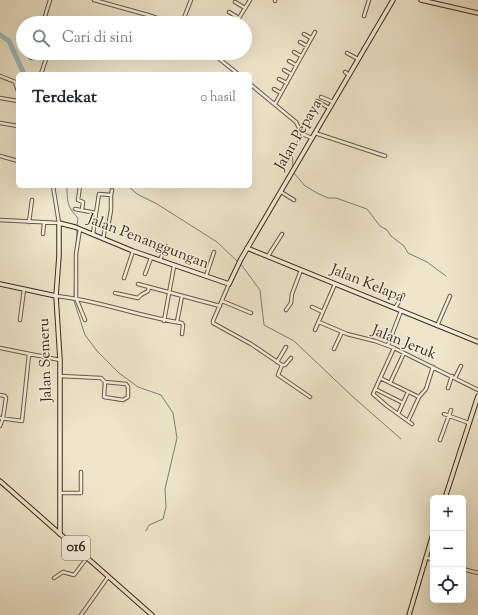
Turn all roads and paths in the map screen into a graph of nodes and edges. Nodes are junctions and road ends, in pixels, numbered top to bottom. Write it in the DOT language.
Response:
graph roads {
  1 [pos="50,0"];
  2 [pos="94,0"];
  3 [pos="191,0"];
  4 [pos="250,0"];
  5 [pos="369,0"];
  6 [pos="393,0"];
  7 [pos="421,0"];
  8 [pos="235,2"];
  9 [pos="436,2"];
  10 [pos="245,8"];
  11 [pos="229,12"];
  12 [pos="478,13"];
  13 [pos="45,16"];
  14 [pos="151,16"];
  15 [pos="185,16"];
  16 [pos="236,16"];
  17 [pos="240,16"];
  18 [pos="364,16"];
  19 [pos="314,32"];
  20 [pos="304,34"];
  21 [pos="311,38"];
  22 [pos="300,42"];
  23 [pos="307,46"];
  24 [pos="294,52"];
  25 [pos="347,53"];
  26 [pos="301,56"];
  27 [pos="358,59"];
  28 [pos="46,60"];
  29 [pos="221,60"];
  30 [pos="289,61"];
  31 [pos="296,65"];
  32 [pos="284,70"];
  33 [pos="43,72"];
  34 [pos="236,72"];
  35 [pos="345,72"];
  36 [pos="291,74"];
  37 [pos="349,75"];
  38 [pos="0,76"];
  39 [pos="279,79"];
  40 [pos="16,82"];
  41 [pos="286,83"];
  42 [pos="252,86"];
  43 [pos="274,89"];
  44 [pos="281,93"];
  45 [pos="321,97"];
  46 [pos="0,98"];
  47 [pos="16,101"];
  48 [pos="317,101"];
  49 [pos="333,102"];
  50 [pos="275,104"];
  51 [pos="329,108"];
  52 [pos="0,123"];
  53 [pos="16,126"];
  54 [pos="314,133"];
  55 [pos="312,138"];
  56 [pos="0,156"];
  57 [pos="384,156"];
  58 [pos="16,160"];
  59 [pos="52,188"];
  60 [pos="80,188"];
  61 [pos="112,190"];
  62 [pos="280,191"];
  63 [pos="111,195"];
  64 [pos="32,200"];
  65 [pos="294,200"];
  66 [pos="75,209"];
  67 [pos="82,210"];
  68 [pos="96,213"];
  69 [pos="0,220"];
  70 [pos="29,222"];
  71 [pos="44,223"];
  72 [pos="59,223"];
  73 [pos="80,229"];
  74 [pos="43,234"];
  75 [pos="282,234"];
  76 [pos="93,235"];
  77 [pos="103,239"];
  78 [pos="166,246"];
  79 [pos="247,248"];
  80 [pos="133,252"];
  81 [pos="214,252"];
  82 [pos="268,256"];
  83 [pos="151,258"];
  84 [pos="160,261"];
  85 [pos="174,266"];
  86 [pos="301,270"];
  87 [pos="146,274"];
  88 [pos="205,276"];
  89 [pos="124,278"];
  90 [pos="0,284"];
  91 [pos="138,284"];
  92 [pos="229,284"];
  93 [pos="335,284"];
  94 [pos="150,287"];
  95 [pos="24,289"];
  96 [pos="169,292"];
  97 [pos="115,293"];
  98 [pos="403,295"];
  99 [pos="56,296"];
  100 [pos="182,296"];
  101 [pos="450,296"];
  102 [pos="75,298"];
  103 [pos="222,300"];
  104 [pos="220,306"];
  105 [pos="312,307"];
  106 [pos="395,308"];
  107 [pos="286,310"];
  108 [pos="401,311"];
  109 [pos="323,312"];
  110 [pos="251,313"];
  111 [pos="20,320"];
  112 [pos="85,320"];
  113 [pos="164,321"];
  114 [pos="177,322"];
  115 [pos="319,322"];
  116 [pos="437,326"];
  117 [pos="315,330"];
  118 [pos="342,332"];
  119 [pos="182,334"];
  120 [pos="478,342"];
  121 [pos="388,345"];
  122 [pos="286,347"];
  123 [pos="0,348"];
  124 [pos="394,348"];
  125 [pos="334,349"];
  126 [pos="404,353"];
  127 [pos="29,354"];
  128 [pos="292,358"];
  129 [pos="60,360"];
  130 [pos="277,362"];
  131 [pos="282,365"];
  132 [pos="461,366"];
  133 [pos="433,367"];
  134 [pos="60,376"];
  135 [pos="454,377"];
  136 [pos="380,378"];
  137 [pos="105,382"];
  138 [pos="390,383"];
  139 [pos="448,388"];
  140 [pos="375,389"];
  141 [pos="478,390"];
  142 [pos="408,392"];
  143 [pos="0,395"];
  144 [pos="478,396"];
  145 [pos="310,397"];
  146 [pos="419,397"];
  147 [pos="403,403"];
  148 [pos="451,410"];
  149 [pos="398,414"];
  150 [pos="444,414"];
  151 [pos="449,416"];
  152 [pos="2,418"];
  153 [pos="408,421"];
  154 [pos="469,423"];
  155 [pos="412,424"];
  156 [pos="0,426"];
  157 [pos="440,440"];
  158 [pos="81,472"];
  159 [pos="0,481"];
  160 [pos="61,493"];
  161 [pos="446,495"];
  162 [pos="60,534"];
  163 [pos="430,544"];
  164 [pos="426,557"];
  165 [pos="87,558"];
  166 [pos="430,559"];
  167 [pos="466,570"];
  168 [pos="478,574"];
  169 [pos="108,577"];
  170 [pos="54,578"];
  171 [pos="80,615"];
  172 [pos="152,615"];
  173 [pos="409,615"];
  1 -- 13 [label="street"];
  2 -- 14 [label="street"];
  3 -- 15 [label="street"];
  4 -- 10 [label="street"];
  5 -- 18 [label="street"];
  6 -- 27 [label="street, Jalan Pepaya"];
  7 -- 9 [label="main road"];
  8 -- 10 [label="street"];
  9 -- 12 [label="main road"];
  10 -- 17 [label="street"];
  11 -- 16 [label="street"];
  19 -- 21 [label="street"];
  20 -- 21 [label="street"];
  21 -- 23 [label="street"];
  22 -- 23 [label="street"];
  23 -- 26 [label="street"];
  24 -- 26 [label="street"];
  25 -- 27 [label="street"];
  26 -- 31 [label="street"];
  27 -- 37 [label="street, Jalan Pepaya"];
  28 -- 33 [label="street"];
  29 -- 34 [label="street"];
  30 -- 31 [label="street"];
  31 -- 36 [label="street"];
  32 -- 36 [label="street"];
  35 -- 37 [label="street"];
  36 -- 41 [label="street"];
  37 -- 49 [label="street, Jalan Pepaya"];
  38 -- 40 [label="street"];
  39 -- 41 [label="street"];
  41 -- 44 [label="street"];
  42 -- 50 [label="street"];
  43 -- 44 [label="street"];
  44 -- 50 [label="street"];
  45 -- 49 [label="street"];
  46 -- 47 [label="street"];
  48 -- 51 [label="street"];
  49 -- 51 [label="street, Jalan Pepaya"];
  50 -- 55 [label="street"];
  51 -- 54 [label="street, Jalan Pepaya"];
  52 -- 53 [label="street"];
  54 -- 55 [label="street, Jalan Pepaya"];
  54 -- 57 [label="street"];
  55 -- 62 [label="street, Jalan Pepaya"];
  56 -- 58 [label="street"];
  59 -- 72 [label="street, Jalan Semeru"];
  60 -- 67 [label="street"];
  61 -- 63 [label="street"];
  62 -- 65 [label="street"];
  62 -- 79 [label="street, Jalan Pepaya"];
  63 -- 68 [label="street"];
  63 -- 77 [label="street"];
  64 -- 70 [label="street"];
  66 -- 67 [label="street"];
  67 -- 68 [label="street"];
  68 -- 76 [label="street"];
  69 -- 70 [label="street"];
  70 -- 71 [label="street"];
  71 -- 72 [label="street"];
  71 -- 74 [label="street"];
  72 -- 73 [label="street, Jalan Penanggungan"];
  72 -- 99 [label="street, Jalan Semeru"];
  73 -- 76 [label="street, Jalan Penanggungan"];
  73 -- 102 [label="street"];
  75 -- 82 [label="street"];
  76 -- 77 [label="street, Jalan Penanggungan"];
  77 -- 80 [label="street, Jalan Penanggungan"];
  78 -- 84 [label="street"];
  79 -- 82 [label="street, Jalan Kelapa"];
  79 -- 92 [label="street, Jalan Pepaya"];
  80 -- 83 [label="street, Jalan Penanggungan"];
  80 -- 89 [label="street"];
  81 -- 88 [label="street"];
  82 -- 86 [label="street, Jalan Kelapa"];
  83 -- 84 [label="street, Jalan Penanggungan"];
  83 -- 87 [label="street"];
  84 -- 85 [label="street, Jalan Penanggungan"];
  85 -- 88 [label="street, Jalan Penanggungan"];
  85 -- 96 [label="street"];
  86 -- 93 [label="street, Jalan Kelapa"];
  86 -- 107 [label="street"];
  88 -- 92 [label="street, Jalan Penanggungan"];
  90 -- 95 [label="street"];
  91 -- 94 [label="street"];
  92 -- 103 [label="street"];
  93 -- 106 [label="street, Jalan Kelapa"];
  93 -- 109 [label="street"];
  94 -- 96 [label="street"];
  94 -- 97 [label="street"];
  95 -- 99 [label="street"];
  95 -- 111 [label="street"];
  96 -- 100 [label="street"];
  96 -- 113 [label="street"];
  98 -- 106 [label="street"];
  99 -- 102 [label="street"];
  99 -- 129 [label="street, Jalan Semeru"];
  100 -- 104 [label="street"];
  100 -- 114 [label="street"];
  101 -- 116 [label="street"];
  102 -- 112 [label="street"];
  102 -- 113 [label="street"];
  103 -- 104 [label="street"];
  103 -- 110 [label="street"];
  104 -- 130 [label="street"];
  105 -- 109 [label="street"];
  106 -- 108 [label="street, Jalan Kelapa"];
  108 -- 116 [label="street, Jalan Kelapa"];
  108 -- 121 [label="street"];
  109 -- 115 [label="street"];
  113 -- 114 [label="street"];
  114 -- 119 [label="street"];
  115 -- 117 [label="street"];
  115 -- 118 [label="street, Jalan Jeruk"];
  116 -- 120 [label="street, Jalan Kelapa"];
  118 -- 121 [label="street, Jalan Jeruk"];
  118 -- 125 [label="street"];
  121 -- 124 [label="street, Jalan Jeruk"];
  122 -- 130 [label="street"];
  123 -- 127 [label="street"];
  124 -- 126 [label="street, Jalan Jeruk"];
  124 -- 136 [label="street"];
  126 -- 133 [label="street, Jalan Jeruk"];
  126 -- 138 [label="street"];
  127 -- 129 [label="street"];
  127 -- 152 [label="street"];
  128 -- 131 [label="street"];
  129 -- 134 [label="street, Jalan Semeru"];
  130 -- 131 [label="street"];
  131 -- 145 [label="street"];
  132 -- 135 [label="street"];
  133 -- 135 [label="street, Jalan Jeruk"];
  133 -- 146 [label="street"];
  134 -- 137 [label="street"];
  134 -- 160 [label="street, Jalan Semeru"];
  135 -- 139 [label="street"];
  135 -- 141 [label="street, Jalan Jeruk"];
  136 -- 138 [label="street"];
  136 -- 140 [label="street"];
  137 -- 137 [label="street"];
  138 -- 142 [label="street"];
  140 -- 147 [label="street"];
  140 -- 149 [label="street"];
  142 -- 146 [label="street"];
  142 -- 147 [label="street"];
  143 -- 152 [label="street"];
  144 -- 154 [label="main road"];
  146 -- 153 [label="street"];
  147 -- 149 [label="street"];
  148 -- 151 [label="street"];
  149 -- 153 [label="street"];
  150 -- 151 [label="street"];
  151 -- 154 [label="street"];
  151 -- 157 [label="street"];
  152 -- 156 [label="street"];
  153 -- 155 [label="street"];
  154 -- 161 [label="main road"];
  158 -- 160 [label="street"];
  159 -- 162 [label="main road, 016"];
  160 -- 162 [label="street, Jalan Semeru"];
  162 -- 165 [label="main road, 016"];
  163 -- 164 [label="main road"];
  164 -- 166 [label="street"];
  164 -- 173 [label="main road"];
  165 -- 169 [label="main road, 016"];
  165 -- 170 [label="street"];
  167 -- 168 [label="street"];
  169 -- 171 [label="street"];
  169 -- 172 [label="main road, 016"];
}
